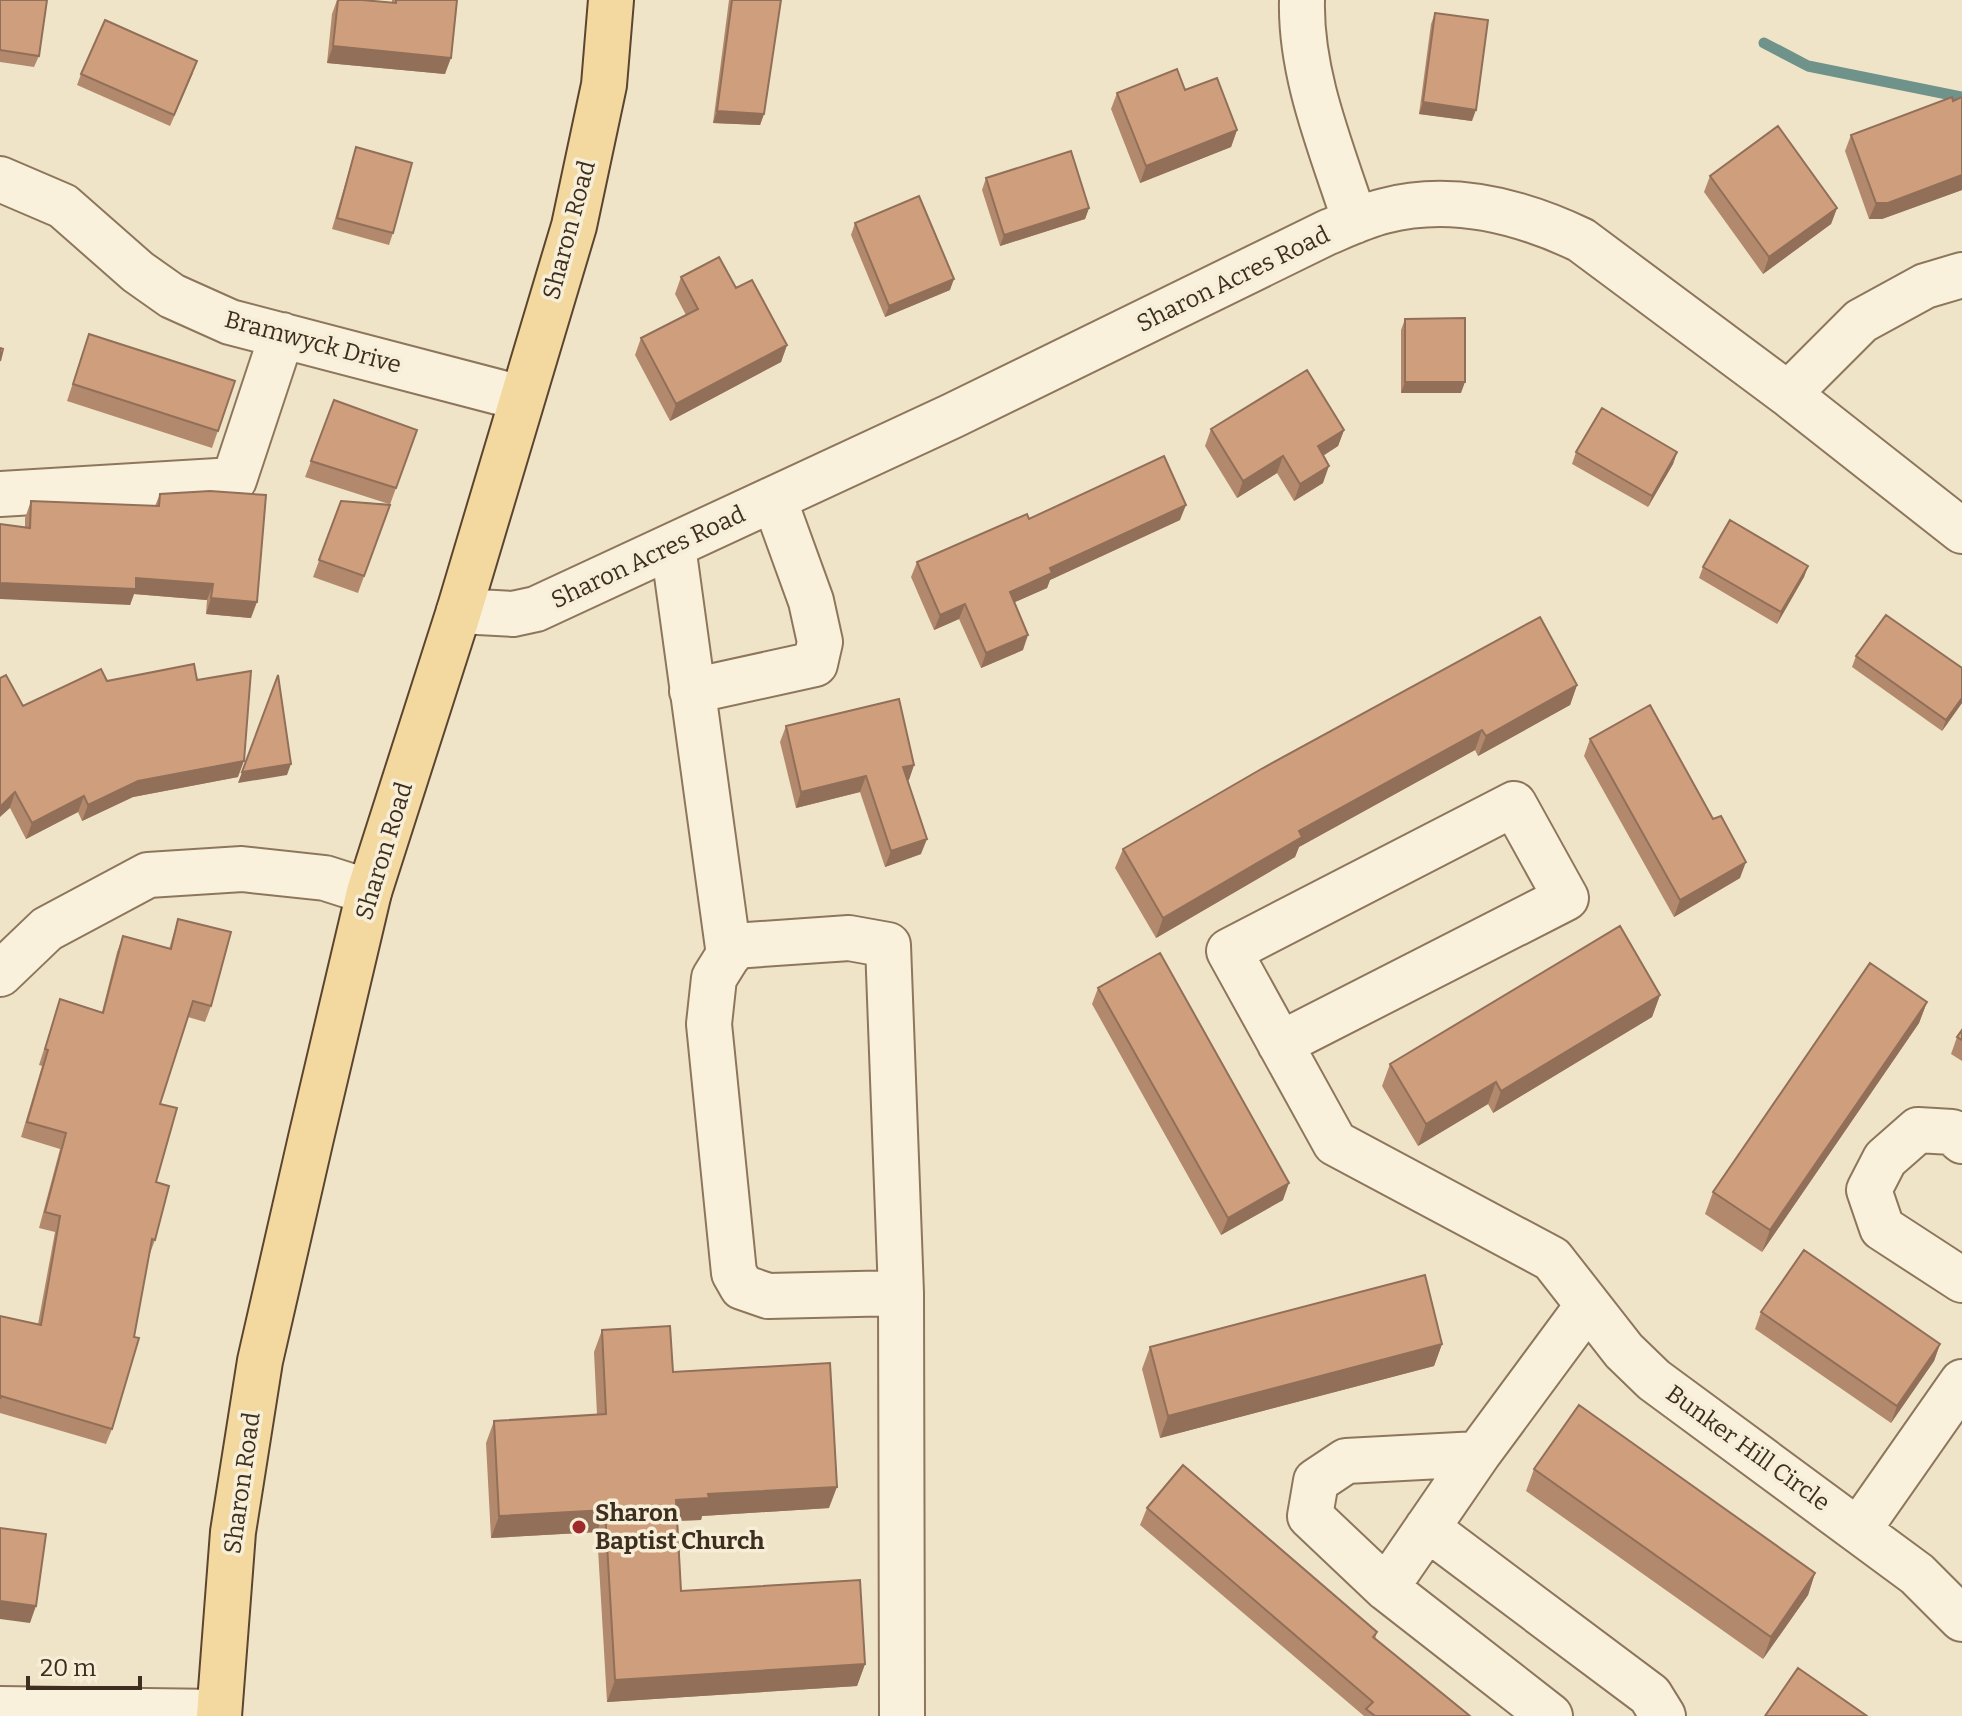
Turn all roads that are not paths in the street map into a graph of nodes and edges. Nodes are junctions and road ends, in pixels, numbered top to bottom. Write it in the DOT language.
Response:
graph roads {
  1 [pos="611,0"];
  2 [pos="1302,0"];
  3 [pos="0,179"];
  4 [pos="1355,221"];
  5 [pos="1962,275"];
  6 [pos="282,335"];
  7 [pos="1788,394"];
  8 [pos="521,398"];
  9 [pos="0,494"];
  10 [pos="774,499"];
  11 [pos="1962,531"];
  12 [pos="673,546"];
  13 [pos="459,611"];
  14 [pos="692,691"];
  15 [pos="369,892"];
  16 [pos="729,955"];
  17 [pos="0,974"];
  18 [pos="1280,1044"];
  19 [pos="1962,1141"];
  20 [pos="1962,1280"];
  21 [pos="901,1293"];
  22 [pos="1588,1305"];
  23 [pos="1962,1382"];
  24 [pos="1478,1454"];
  25 [pos="1427,1528"];
  26 [pos="1859,1529"];
  27 [pos="1386,1588"];
  28 [pos="1962,1619"];
  29 [pos="0,1709"];
  30 [pos="219,1714"];
  31 [pos="902,1716"];
  32 [pos="1550,1716"];
  33 [pos="1663,1716"];
  1 -- 8 [label="main road, Sharon Road"];
  2 -- 4 [label="street"];
  3 -- 6 [label="street, Bramwyck Drive"];
  4 -- 7 [label="street, Sharon Acres Road"];
  4 -- 10 [label="street, Sharon Acres Road"];
  5 -- 7 [label="street"];
  6 -- 8 [label="street, Bramwyck Drive"];
  6 -- 9 [label="street"];
  7 -- 11 [label="street, Sharon Acres Road"];
  8 -- 13 [label="main road, Sharon Road"];
  10 -- 12 [label="street, Sharon Acres Road"];
  10 -- 14 [label="street"];
  12 -- 13 [label="street, Sharon Acres Road"];
  12 -- 14 [label="street"];
  13 -- 15 [label="main road, Sharon Road"];
  14 -- 16 [label="street"];
  15 -- 17 [label="street"];
  15 -- 30 [label="main road, Sharon Road"];
  16 -- 21 [label="street"];
  16 -- 21 [label="street"];
  18 -- 18 [label="street"];
  18 -- 22 [label="street, Bunker Hill Circle"];
  19 -- 20 [label="street"];
  21 -- 31 [label="street"];
  22 -- 24 [label="street"];
  22 -- 26 [label="street, Bunker Hill Circle"];
  23 -- 26 [label="street"];
  24 -- 25 [label="street"];
  24 -- 27 [label="street"];
  25 -- 27 [label="street"];
  25 -- 33 [label="street"];
  26 -- 28 [label="street, Bunker Hill Circle"];
  27 -- 32 [label="street"];
  29 -- 30 [label="street"];
}
